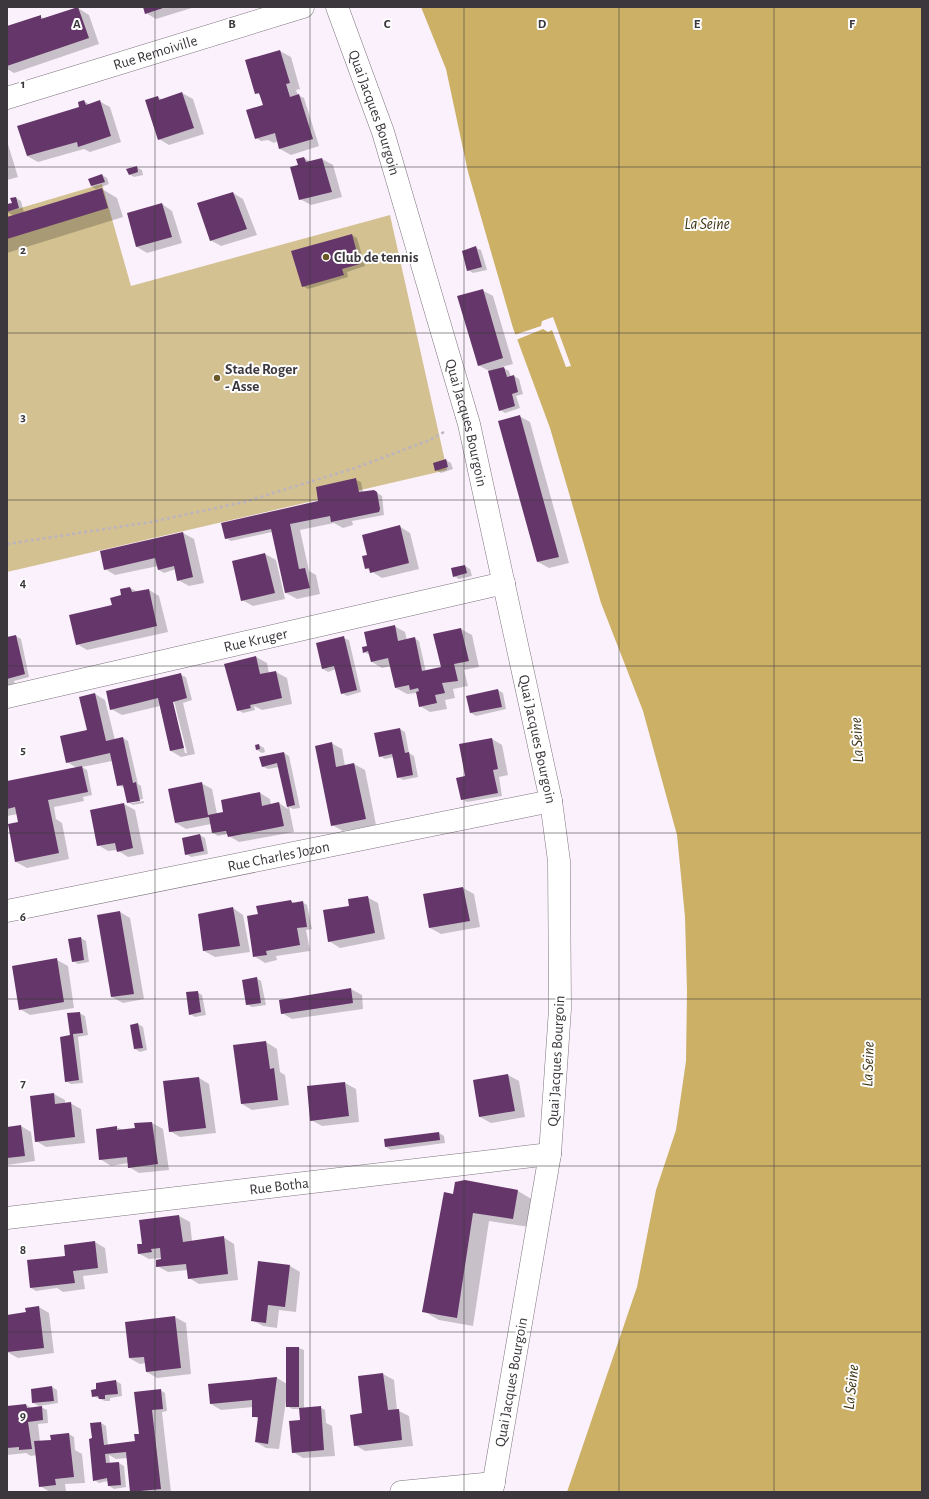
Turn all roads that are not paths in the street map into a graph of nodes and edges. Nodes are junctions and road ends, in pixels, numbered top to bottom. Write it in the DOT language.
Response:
graph roads {
  1 [pos="303,7"];
  2 [pos="337,7"];
  3 [pos="7,98"];
  4 [pos="504,583"];
  5 [pos="7,697"];
  6 [pos="551,801"];
  7 [pos="7,911"];
  8 [pos="550,1154"];
  9 [pos="7,1218"];
  10 [pos="493,1488"];
  11 [pos="401,1492"];
  1 -- 3 [label="street, Rue Remoiville"];
  2 -- 4 [label="street, Quai Jacques Bourgoin"];
  4 -- 5 [label="street, Rue Kruger"];
  4 -- 6 [label="street, Quai Jacques Bourgoin"];
  6 -- 7 [label="street, Rue Charles Jozon"];
  6 -- 8 [label="street, Quai Jacques Bourgoin"];
  8 -- 9 [label="street, Rue Botha"];
  8 -- 10 [label="street, Quai Jacques Bourgoin"];
  10 -- 11 [label="street"];
}
